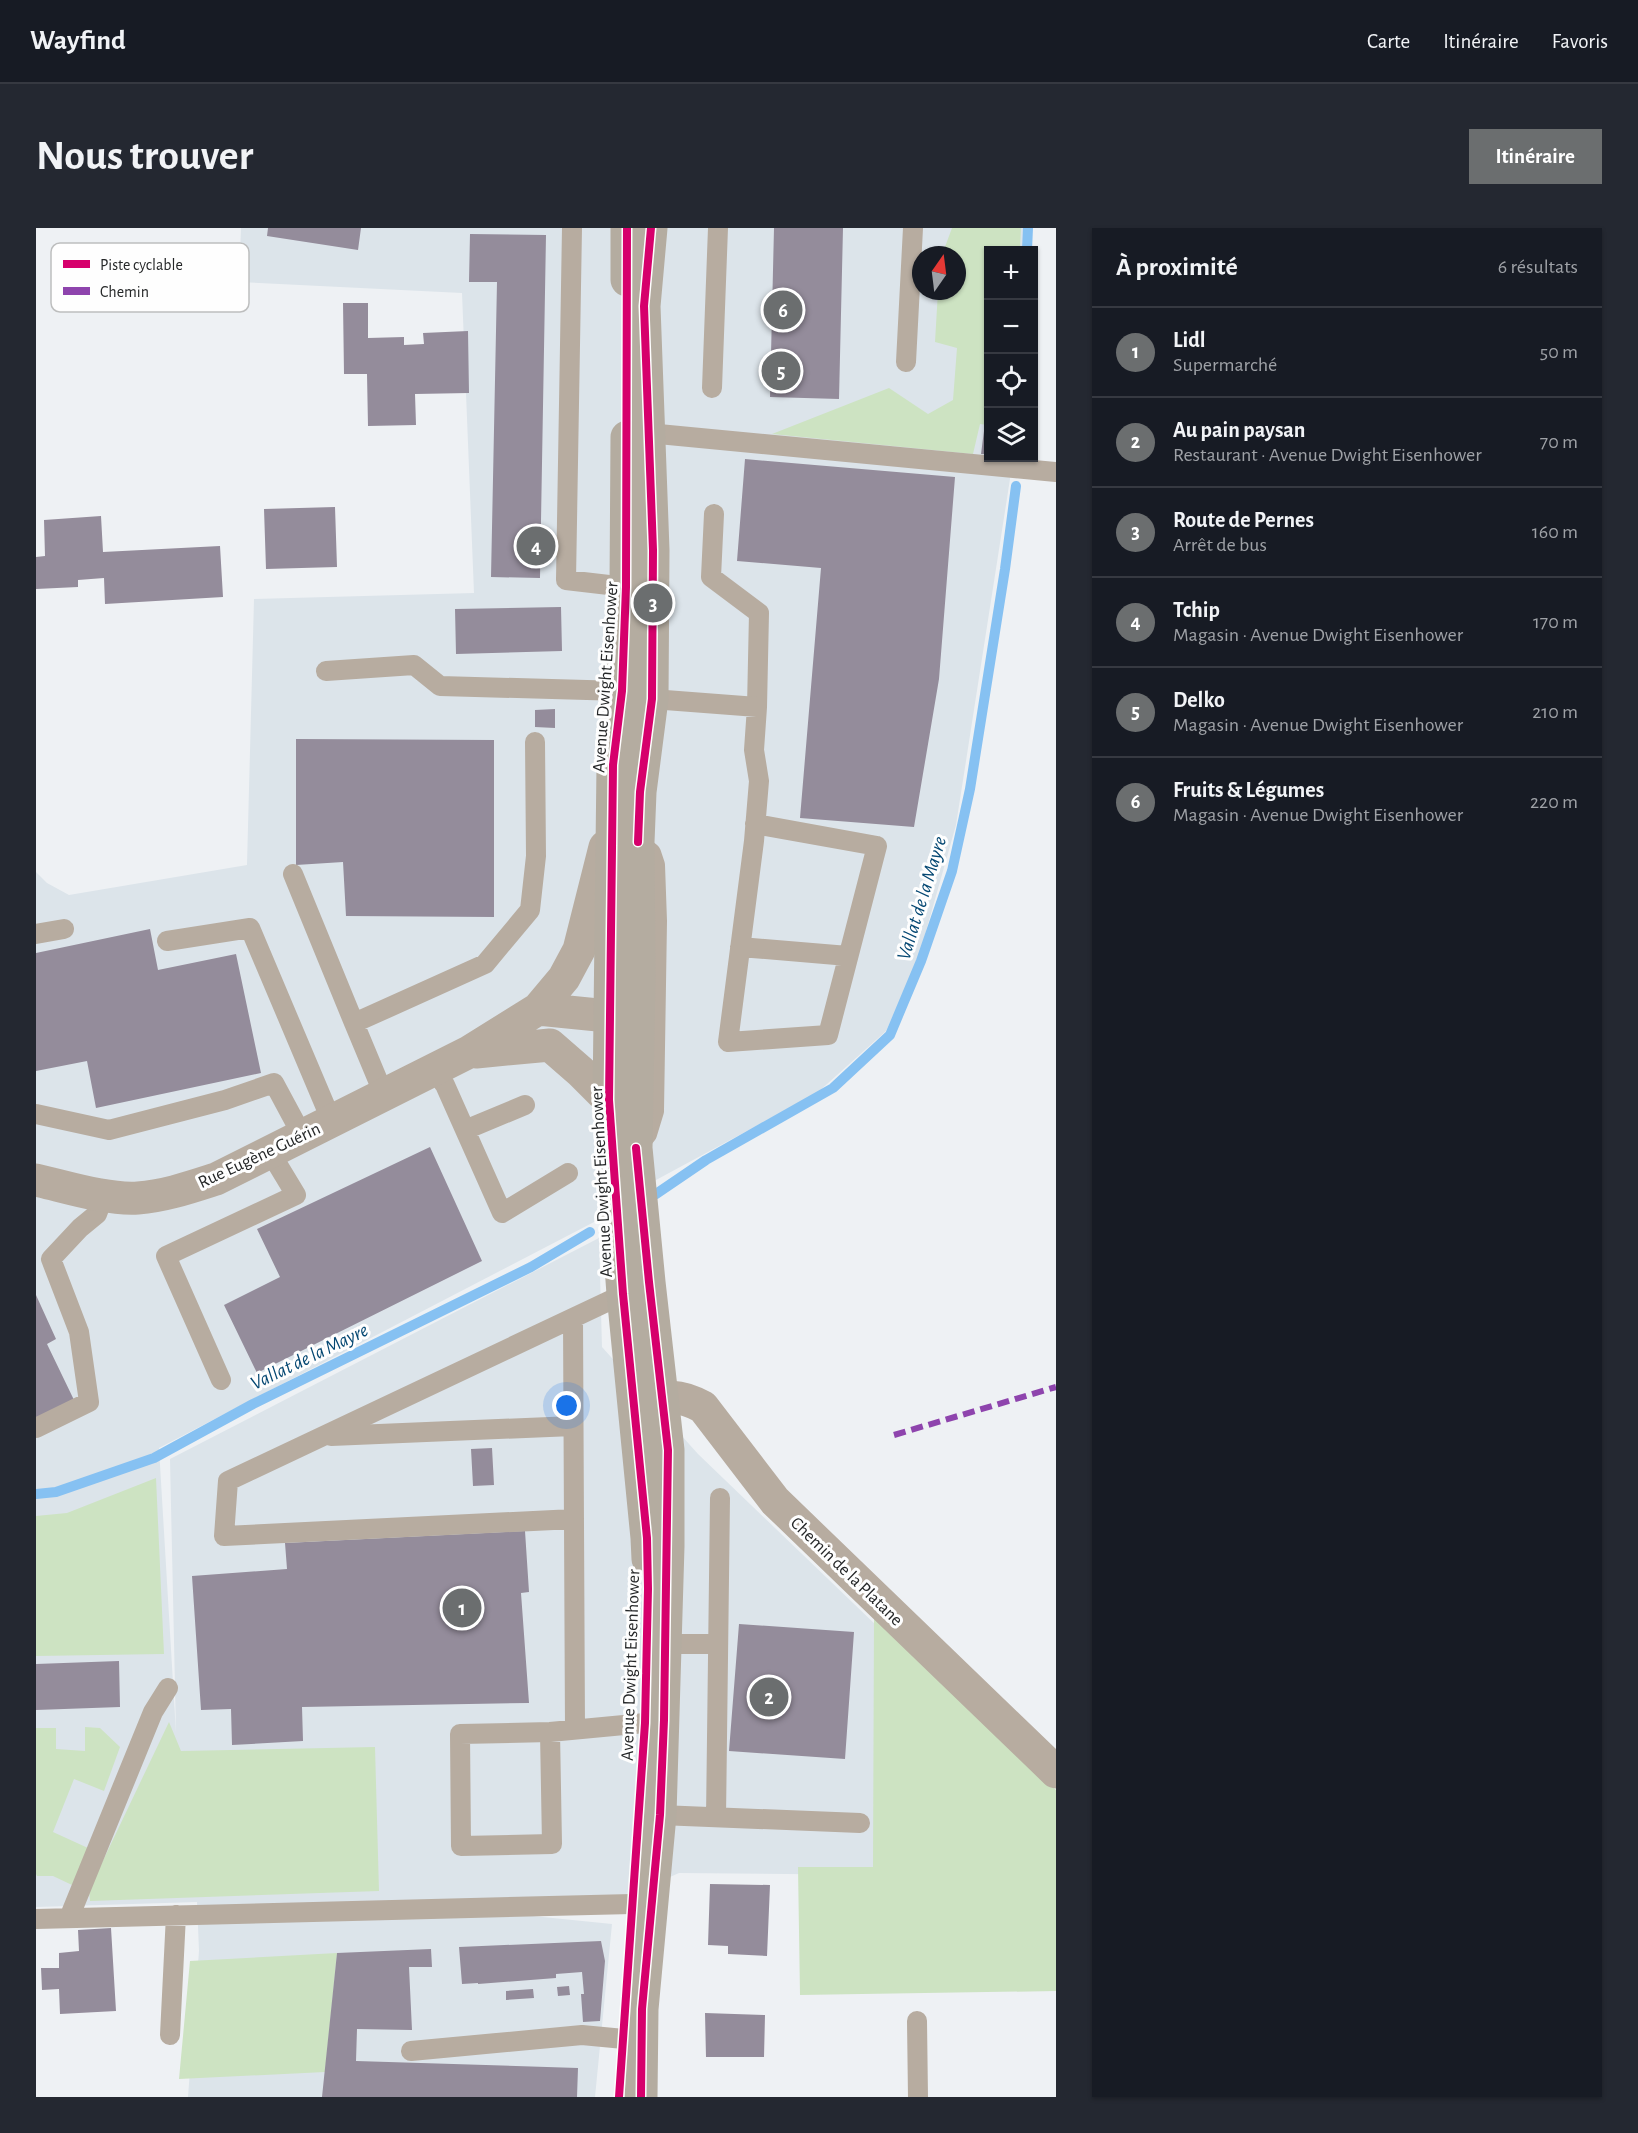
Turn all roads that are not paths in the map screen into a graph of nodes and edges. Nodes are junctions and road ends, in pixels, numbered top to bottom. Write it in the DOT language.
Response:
graph roads {
  1 [pos="572,228"];
  2 [pos="627,228"];
  3 [pos="651,228"];
  4 [pos="718,228"];
  5 [pos="913,228"];
  6 [pos="906,363"];
  7 [pos="712,388"];
  8 [pos="648,434"];
  9 [pos="1056,472"];
  10 [pos="714,514"];
  11 [pos="626,587"];
  12 [pos="326,671"];
  13 [pos="637,695"];
  14 [pos="757,708"];
  15 [pos="535,742"];
  16 [pos="613,813"];
  17 [pos="755,824"];
  18 [pos="638,842"];
  19 [pos="293,874"];
  20 [pos="64,929"];
  21 [pos="36,934"];
  22 [pos="167,941"];
  23 [pos="740,947"];
  24 [pos="848,956"];
  25 [pos="538,1009"];
  26 [pos="625,1018"];
  27 [pos="354,1023"];
  28 [pos="550,1046"];
  29 [pos="468,1052"];
  30 [pos="434,1070"];
  31 [pos="384,1095"];
  32 [pos="609,1100"];
  33 [pos="525,1105"];
  34 [pos="36,1114"];
  35 [pos="332,1122"];
  36 [pos="465,1130"];
  37 [pos="303,1137"];
  38 [pos="636,1148"];
  39 [pos="270,1152"];
  40 [pos="568,1173"];
  41 [pos="36,1180"];
  42 [pos="104,1195"];
  43 [pos="44,1256"];
  44 [pos="636,1288"];
  45 [pos="573,1319"];
  46 [pos="221,1380"];
  47 [pos="649,1400"];
  48 [pos="573,1426"];
  49 [pos="36,1428"];
  50 [pos="323,1437"];
  51 [pos="720,1498"];
  52 [pos="574,1519"];
  53 [pos="665,1644"];
  54 [pos="718,1644"];
  55 [pos="168,1688"];
  56 [pos="645,1724"];
  57 [pos="575,1730"];
  58 [pos="550,1732"];
  59 [pos="1056,1772"];
  60 [pos="660,1815"];
  61 [pos="716,1818"];
  62 [pos="860,1823"];
  63 [pos="632,1904"];
  64 [pos="176,1915"];
  65 [pos="69,1918"];
  66 [pos="36,1919"];
  67 [pos="917,2022"];
  68 [pos="171,2035"];
  69 [pos="624,2039"];
  70 [pos="411,2051"];
  71 [pos="619,2097"];
  72 [pos="641,2097"];
  73 [pos="918,2097"];
  1 -- 11 [label="lane"];
  2 -- 11 [label="main road, Avenue Dwight Eisenhower"];
  3 -- 8 [label="main road, Avenue Dwight Eisenhower"];
  4 -- 7 [label="lane"];
  5 -- 6 [label="lane"];
  8 -- 9 [label="lane"];
  8 -- 13 [label="main road, Avenue Dwight Eisenhower"];
  10 -- 14 [label="lane"];
  11 -- 13 [label="main road, Avenue Dwight Eisenhower"];
  12 -- 13 [label="lane"];
  13 -- 14 [label="lane"];
  13 -- 16 [label="main road, Avenue Dwight Eisenhower"];
  13 -- 18 [label="main road, Avenue Dwight Eisenhower"];
  14 -- 17 [label="lane"];
  15 -- 27 [label="lane"];
  16 -- 25 [label="street, Rue Eugène Guérin"];
  16 -- 26 [label="main road, Avenue Dwight Eisenhower"];
  17 -- 23 [label="lane"];
  17 -- 24 [label="lane"];
  18 -- 26 [label="main road, Avenue Dwight Eisenhower"];
  18 -- 38 [label="lane"];
  19 -- 27 [label="lane"];
  20 -- 21 [label="lane"];
  22 -- 35 [label="lane"];
  23 -- 24 [label="lane"];
  23 -- 24 [label="lane"];
  25 -- 26 [label="street"];
  25 -- 29 [label="street, Rue Eugène Guérin"];
  26 -- 28 [label="street, Rue Eugène Guérin"];
  26 -- 32 [label="main road, Avenue Dwight Eisenhower"];
  26 -- 38 [label="main road, Avenue Dwight Eisenhower"];
  27 -- 31 [label="lane"];
  28 -- 29 [label="street, Rue Eugène Guérin"];
  28 -- 32 [label="street"];
  29 -- 30 [label="street, Rue Eugène Guérin"];
  30 -- 31 [label="street, Rue Eugène Guérin"];
  30 -- 36 [label="lane"];
  31 -- 35 [label="street, Rue Eugène Guérin"];
  32 -- 44 [label="main road, Avenue Dwight Eisenhower"];
  33 -- 36 [label="lane"];
  34 -- 37 [label="lane"];
  35 -- 37 [label="street, Rue Eugène Guérin"];
  36 -- 40 [label="lane"];
  37 -- 39 [label="street, Rue Eugène Guérin"];
  38 -- 44 [label="main road, Avenue Dwight Eisenhower"];
  39 -- 42 [label="street, Rue Eugène Guérin"];
  39 -- 46 [label="lane"];
  41 -- 42 [label="street, Rue Eugène Guérin"];
  42 -- 43 [label="lane"];
  43 -- 49 [label="lane"];
  44 -- 45 [label="lane"];
  44 -- 47 [label="main road, Avenue Dwight Eisenhower"];
  45 -- 48 [label="lane"];
  45 -- 50 [label="lane"];
  47 -- 53 [label="main road, Avenue Dwight Eisenhower"];
  47 -- 56 [label="main road, Avenue Dwight Eisenhower"];
  47 -- 59 [label="street, Chemin de la Platane"];
  48 -- 50 [label="lane"];
  48 -- 52 [label="lane"];
  50 -- 52 [label="lane"];
  51 -- 54 [label="lane"];
  52 -- 57 [label="lane"];
  53 -- 54 [label="lane"];
  53 -- 60 [label="main road, Avenue Dwight Eisenhower"];
  54 -- 61 [label="lane"];
  55 -- 65 [label="lane"];
  56 -- 57 [label="lane"];
  56 -- 63 [label="main road, Avenue Dwight Eisenhower"];
  57 -- 58 [label="lane"];
  58 -- 58 [label="lane"];
  60 -- 61 [label="lane"];
  60 -- 72 [label="main road, Avenue Dwight Eisenhower"];
  61 -- 62 [label="lane"];
  63 -- 64 [label="lane"];
  63 -- 69 [label="main road, Avenue Dwight Eisenhower"];
  64 -- 65 [label="lane"];
  64 -- 68 [label="lane"];
  65 -- 66 [label="lane"];
  67 -- 73 [label="lane"];
  69 -- 70 [label="lane"];
  69 -- 71 [label="main road, Avenue Dwight Eisenhower"];
}
